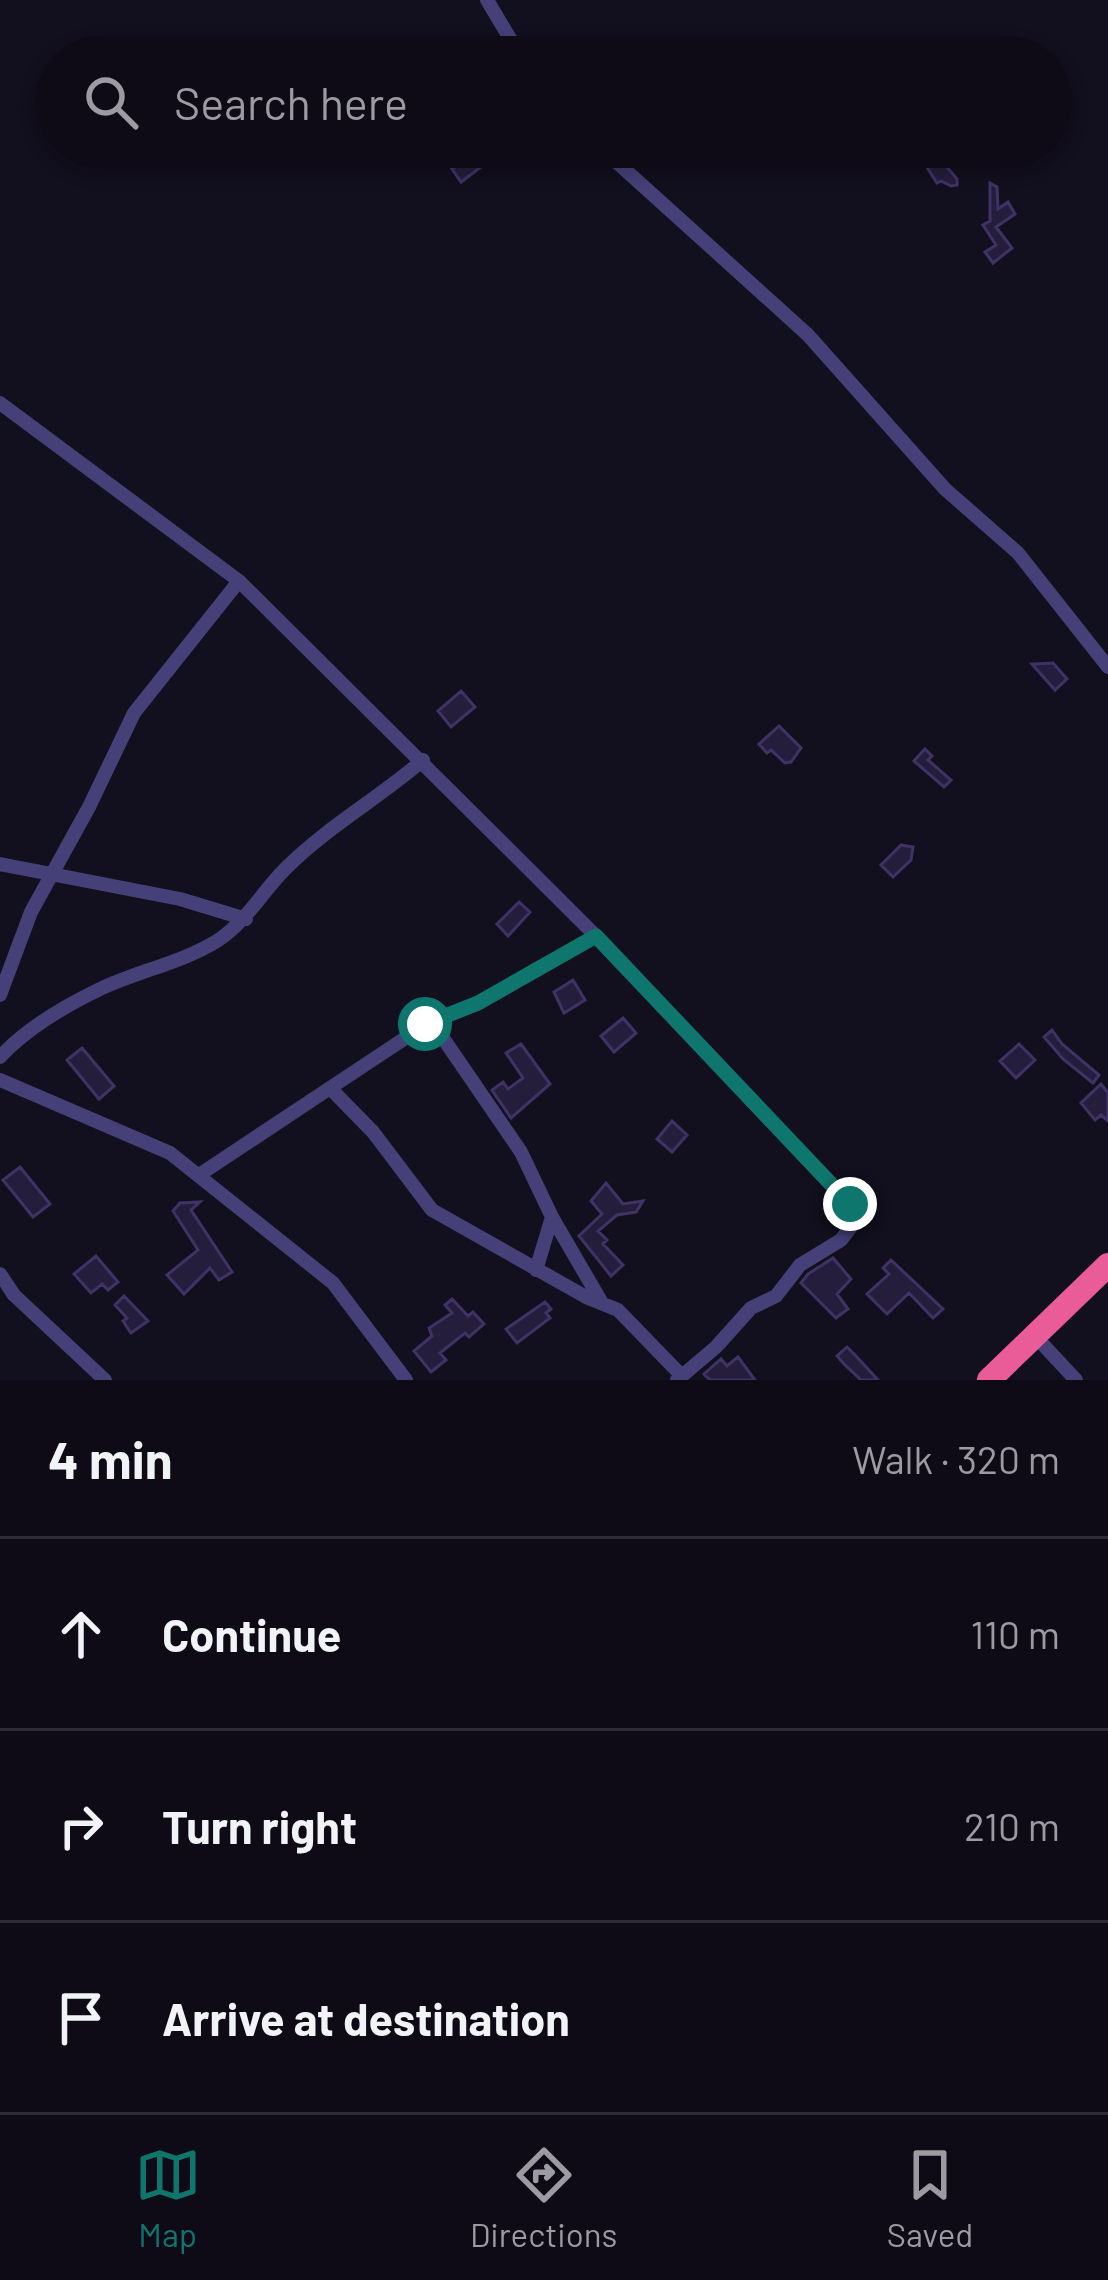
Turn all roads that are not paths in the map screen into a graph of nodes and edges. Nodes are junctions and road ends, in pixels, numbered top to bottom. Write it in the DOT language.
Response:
graph roads {
  1 [pos="487,0"];
  2 [pos="508,36"];
  3 [pos="624,168"];
  4 [pos="0,403"];
  5 [pos="238,581"];
  6 [pos="1108,667"];
  7 [pos="423,760"];
  8 [pos="0,864"];
  9 [pos="52,875"];
  10 [pos="246,920"];
  11 [pos="596,936"];
  12 [pos="0,995"];
  13 [pos="432,1022"];
  14 [pos="0,1057"];
  15 [pos="0,1080"];
  16 [pos="330,1088"];
  17 [pos="199,1175"];
  18 [pos="552,1217"];
  19 [pos="1108,1265"];
  20 [pos="536,1270"];
  21 [pos="0,1274"];
  22 [pos="14,1295"];
  23 [pos="602,1303"];
  24 [pos="0,1305"];
  25 [pos="1035,1336"];
  26 [pos="679,1378"];
  27 [pos="105,1380"];
  28 [pos="406,1380"];
  29 [pos="989,1380"];
  30 [pos="1076,1380"];
  1 -- 2 [label="street"];
  3 -- 6 [label="street"];
  4 -- 5 [label="street"];
  5 -- 7 [label="street"];
  5 -- 9 [label="street"];
  7 -- 10 [label="street"];
  7 -- 11 [label="street"];
  8 -- 9 [label="street"];
  9 -- 10 [label="street"];
  9 -- 12 [label="street"];
  10 -- 14 [label="street"];
  11 -- 13 [label="street"];
  11 -- 26 [label="street"];
  13 -- 16 [label="street"];
  13 -- 18 [label="street"];
  15 -- 17 [label="street"];
  16 -- 17 [label="street"];
  16 -- 20 [label="street"];
  17 -- 28 [label="street"];
  18 -- 20 [label="street"];
  18 -- 23 [label="street"];
  19 -- 25 [label="highway"];
  20 -- 23 [label="street"];
  21 -- 22 [label="street"];
  22 -- 24 [label="street"];
  22 -- 27 [label="street"];
  23 -- 26 [label="street"];
  25 -- 29 [label="highway"];
  25 -- 30 [label="street"];
}
